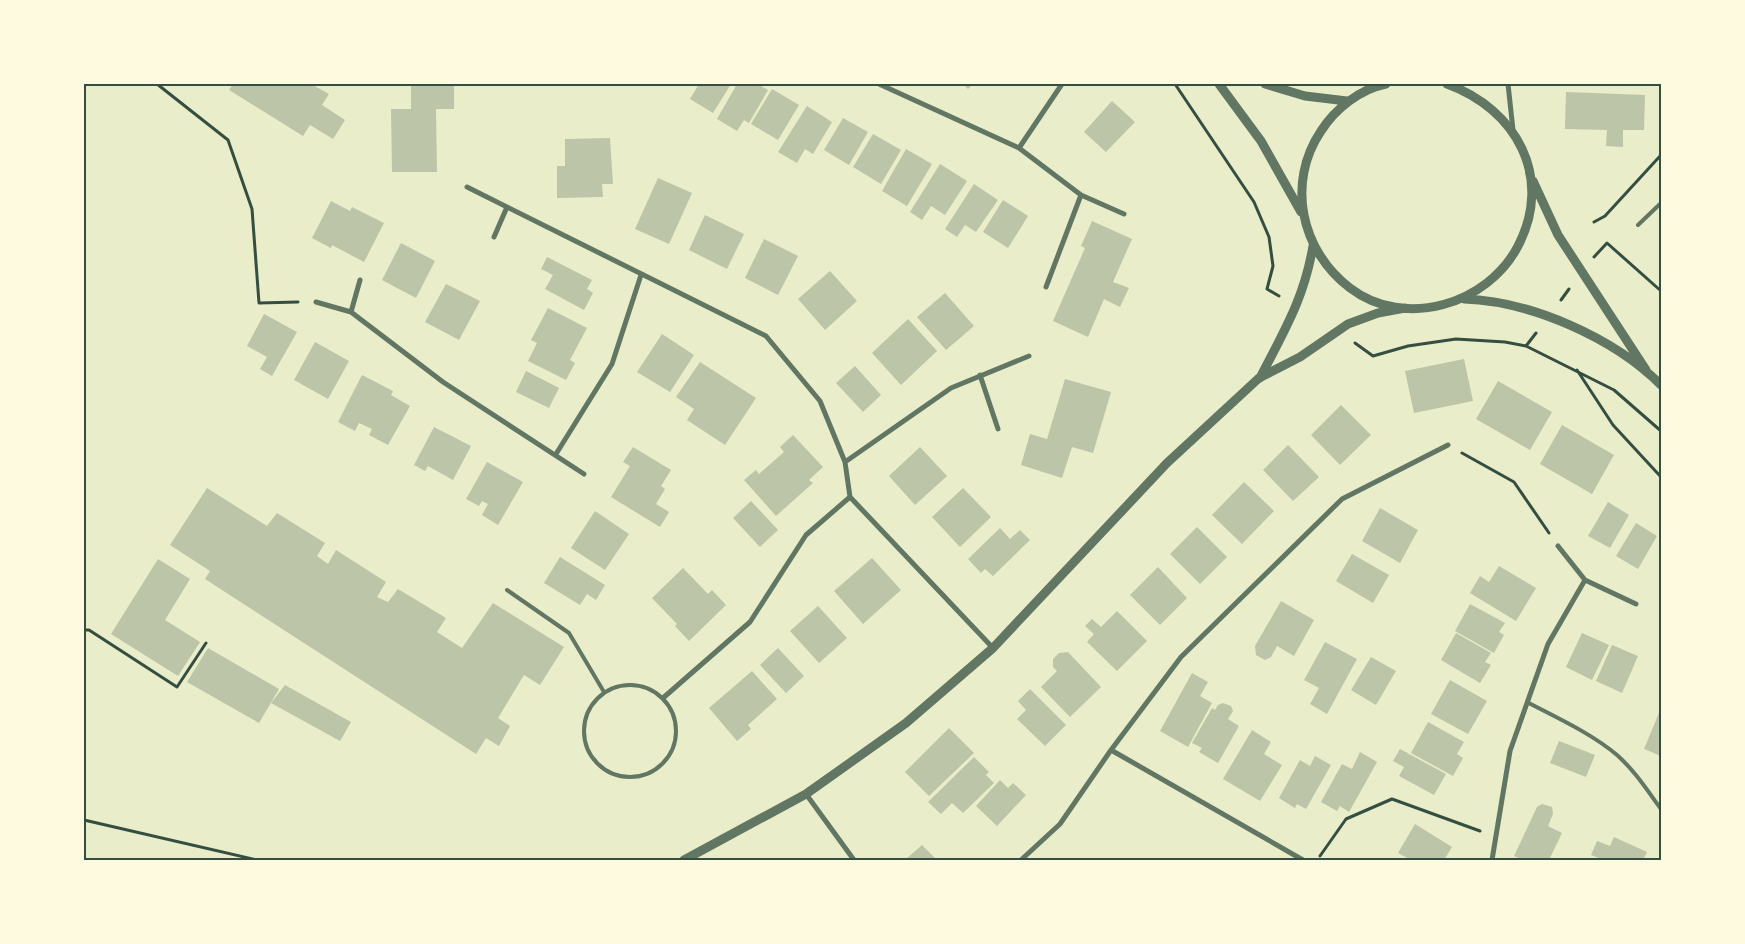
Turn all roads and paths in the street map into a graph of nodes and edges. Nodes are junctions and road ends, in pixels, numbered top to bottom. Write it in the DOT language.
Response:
graph roads {
  1 [pos="157,84"];
  2 [pos="879,84"];
  3 [pos="1062,84"];
  4 [pos="1175,84"];
  5 [pos="1219,84"];
  6 [pos="1265,84"];
  7 [pos="1386,84"];
  8 [pos="1447,84"];
  9 [pos="1508,84"];
  10 [pos="161,85"];
  11 [pos="1348,102"];
  12 [pos="1513,132"];
  13 [pos="1019,148"];
  14 [pos="1661,155"];
  15 [pos="1530,174"];
  16 [pos="467,187"];
  17 [pos="1081,195"];
  18 [pos="1661,203"];
  19 [pos="507,207"];
  20 [pos="1124,214"];
  21 [pos="1303,216"];
  22 [pos="1594,222"];
  23 [pos="1638,226"];
  24 [pos="494,237"];
  25 [pos="1313,246"];
  26 [pos="1592,258"];
  27 [pos="641,275"];
  28 [pos="360,280"];
  29 [pos="1046,287"];
  30 [pos="1267,289"];
  31 [pos="1661,291"];
  32 [pos="1464,299"];
  33 [pos="316,302"];
  34 [pos="1405,308"];
  35 [pos="351,312"];
  36 [pos="1029,356"];
  37 [pos="1373,356"];
  38 [pos="1576,369"];
  39 [pos="1646,370"];
  40 [pos="980,375"];
  41 [pos="1260,378"];
  42 [pos="1661,385"];
  43 [pos="998,429"];
  44 [pos="1661,431"];
  45 [pos="1448,445"];
  46 [pos="556,454"];
  47 [pos="845,462"];
  48 [pos="584,474"];
  49 [pos="1661,477"];
  50 [pos="850,497"];
  51 [pos="1558,546"];
  52 [pos="1585,580"];
  53 [pos="507,590"];
  54 [pos="1636,604"];
  55 [pos="84,630"];
  56 [pos="206,643"];
  57 [pos="993,648"];
  58 [pos="604,692"];
  59 [pos="664,698"];
  60 [pos="1527,702"];
  61 [pos="1111,750"];
  62 [pos="806,794"];
  63 [pos="1661,809"];
  64 [pos="84,820"];
  65 [pos="1495,838"];
  66 [pos="257,860"];
  67 [pos="684,860"];
  68 [pos="854,860"];
  69 [pos="1021,860"];
  70 [pos="1303,860"];
  71 [pos="1316,860"];
  72 [pos="1492,860"];
  1 -- 10 [label="path"];
  2 -- 13 [label="street"];
  3 -- 13 [label="street"];
  4 -- 30 [label="path"];
  5 -- 21 [label="street"];
  6 -- 11 [label="street"];
  7 -- 11 [label="street"];
  8 -- 12 [label="street"];
  9 -- 12 [label="street"];
  10 -- 33 [label="path"];
  11 -- 21 [label="street"];
  12 -- 15 [label="street"];
  13 -- 17 [label="street"];
  14 -- 22 [label="path"];
  15 -- 32 [label="street"];
  15 -- 39 [label="street"];
  16 -- 19 [label="street"];
  17 -- 20 [label="street"];
  17 -- 29 [label="street"];
  18 -- 23 [label="lane"];
  19 -- 24 [label="street"];
  19 -- 27 [label="street"];
  21 -- 25 [label="street"];
  25 -- 34 [label="street"];
  25 -- 41 [label="street"];
  26 -- 31 [label="path"];
  27 -- 46 [label="street"];
  27 -- 47 [label="street"];
  28 -- 35 [label="street"];
  32 -- 34 [label="street"];
  32 -- 39 [label="street"];
  33 -- 35 [label="street"];
  34 -- 41 [label="street"];
  35 -- 46 [label="street"];
  36 -- 40 [label="street"];
  37 -- 38 [label="path"];
  38 -- 44 [label="path"];
  38 -- 49 [label="path"];
  39 -- 42 [label="street"];
  40 -- 43 [label="street"];
  40 -- 47 [label="street"];
  41 -- 57 [label="street"];
  45 -- 51 [label="path"];
  45 -- 61 [label="street"];
  46 -- 48 [label="street"];
  47 -- 50 [label="street"];
  50 -- 57 [label="street"];
  50 -- 59 [label="street"];
  51 -- 52 [label="street"];
  52 -- 54 [label="street"];
  52 -- 60 [label="street"];
  53 -- 58 [label="lane"];
  55 -- 56 [label="path"];
  57 -- 62 [label="street"];
  58 -- 59 [label="lane"];
  58 -- 59 [label="lane"];
  60 -- 63 [label="lane"];
  60 -- 65 [label="street"];
  61 -- 69 [label="street"];
  61 -- 70 [label="street"];
  62 -- 67 [label="street"];
  62 -- 68 [label="street"];
  64 -- 66 [label="path"];
  65 -- 71 [label="path"];
  65 -- 72 [label="street"];
}
